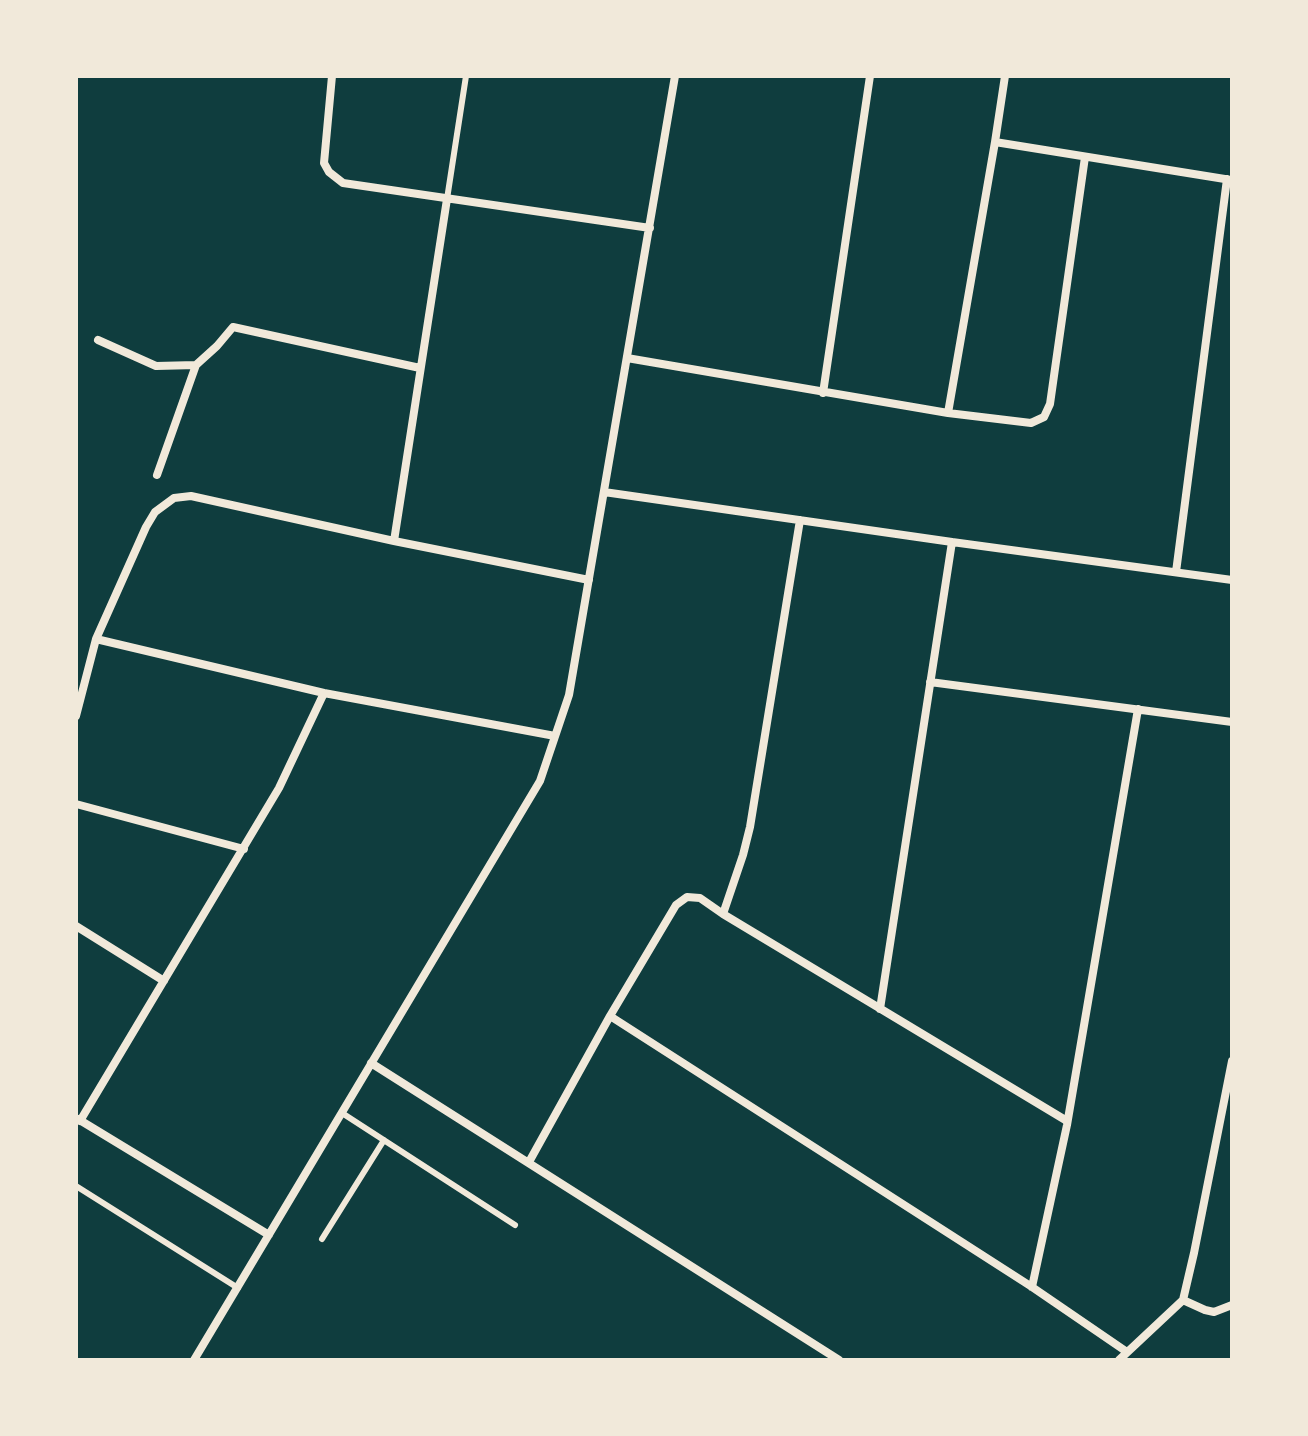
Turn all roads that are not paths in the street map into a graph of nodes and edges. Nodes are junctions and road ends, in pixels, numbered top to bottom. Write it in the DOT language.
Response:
graph roads {
  1 [pos="332,76"];
  2 [pos="466,76"];
  3 [pos="675,76"];
  4 [pos="870,76"];
  5 [pos="1005,76"];
  6 [pos="995,142"];
  7 [pos="1085,157"];
  8 [pos="1229,180"];
  9 [pos="447,199"];
  10 [pos="650,228"];
  11 [pos="98,340"];
  12 [pos="627,358"];
  13 [pos="196,365"];
  14 [pos="420,368"];
  15 [pos="823,393"];
  16 [pos="948,413"];
  17 [pos="157,475"];
  18 [pos="604,492"];
  19 [pos="800,520"];
  20 [pos="394,541"];
  21 [pos="952,542"];
  22 [pos="1176,572"];
  23 [pos="589,580"];
  24 [pos="1232,580"];
  25 [pos="96,639"];
  26 [pos="930,682"];
  27 [pos="324,693"];
  28 [pos="1138,709"];
  29 [pos="76,716"];
  30 [pos="1232,722"];
  31 [pos="555,736"];
  32 [pos="76,804"];
  33 [pos="244,849"];
  34 [pos="723,914"];
  35 [pos="76,926"];
  36 [pos="164,981"];
  37 [pos="880,1009"];
  38 [pos="610,1016"];
  39 [pos="1232,1061"];
  40 [pos="371,1063"];
  41 [pos="342,1113"];
  42 [pos="78,1119"];
  43 [pos="1067,1121"];
  44 [pos="384,1140"];
  45 [pos="529,1162"];
  46 [pos="76,1186"];
  47 [pos="515,1225"];
  48 [pos="269,1235"];
  49 [pos="322,1239"];
  50 [pos="1032,1287"];
  51 [pos="238,1288"];
  52 [pos="1183,1300"];
  53 [pos="1232,1305"];
  54 [pos="1127,1352"];
  55 [pos="194,1360"];
  56 [pos="839,1360"];
  57 [pos="1119,1360"];
  1 -- 9 [label="street"];
  2 -- 9 [label="lane"];
  3 -- 10 [label="street"];
  4 -- 15 [label="street"];
  5 -- 6 [label="street"];
  6 -- 7 [label="street"];
  6 -- 16 [label="street"];
  7 -- 8 [label="street"];
  7 -- 16 [label="street"];
  8 -- 22 [label="street"];
  9 -- 10 [label="street"];
  9 -- 14 [label="street"];
  10 -- 12 [label="street"];
  11 -- 13 [label="street"];
  12 -- 15 [label="street"];
  12 -- 18 [label="street"];
  13 -- 14 [label="street"];
  13 -- 17 [label="street"];
  14 -- 20 [label="street"];
  15 -- 16 [label="street"];
  18 -- 19 [label="street"];
  18 -- 23 [label="street"];
  19 -- 21 [label="street"];
  19 -- 34 [label="street"];
  20 -- 23 [label="street"];
  20 -- 25 [label="street"];
  21 -- 22 [label="street"];
  21 -- 26 [label="street"];
  22 -- 24 [label="street"];
  23 -- 31 [label="street"];
  25 -- 27 [label="street"];
  25 -- 29 [label="street"];
  26 -- 28 [label="street"];
  26 -- 37 [label="street"];
  27 -- 31 [label="street"];
  27 -- 33 [label="street"];
  28 -- 30 [label="street"];
  28 -- 43 [label="street"];
  31 -- 40 [label="street"];
  32 -- 33 [label="street"];
  33 -- 36 [label="street"];
  34 -- 37 [label="street"];
  34 -- 38 [label="street"];
  35 -- 36 [label="street"];
  36 -- 42 [label="street"];
  37 -- 43 [label="street"];
  38 -- 45 [label="street"];
  38 -- 50 [label="street"];
  39 -- 52 [label="street"];
  40 -- 41 [label="street"];
  40 -- 45 [label="street"];
  41 -- 44 [label="lane"];
  41 -- 48 [label="street"];
  42 -- 48 [label="street"];
  43 -- 50 [label="street"];
  44 -- 47 [label="lane"];
  44 -- 49 [label="lane"];
  45 -- 56 [label="street"];
  46 -- 51 [label="lane"];
  48 -- 51 [label="street"];
  50 -- 54 [label="street"];
  51 -- 55 [label="street"];
  52 -- 53 [label="street"];
  52 -- 54 [label="street"];
  54 -- 57 [label="street"];
}
